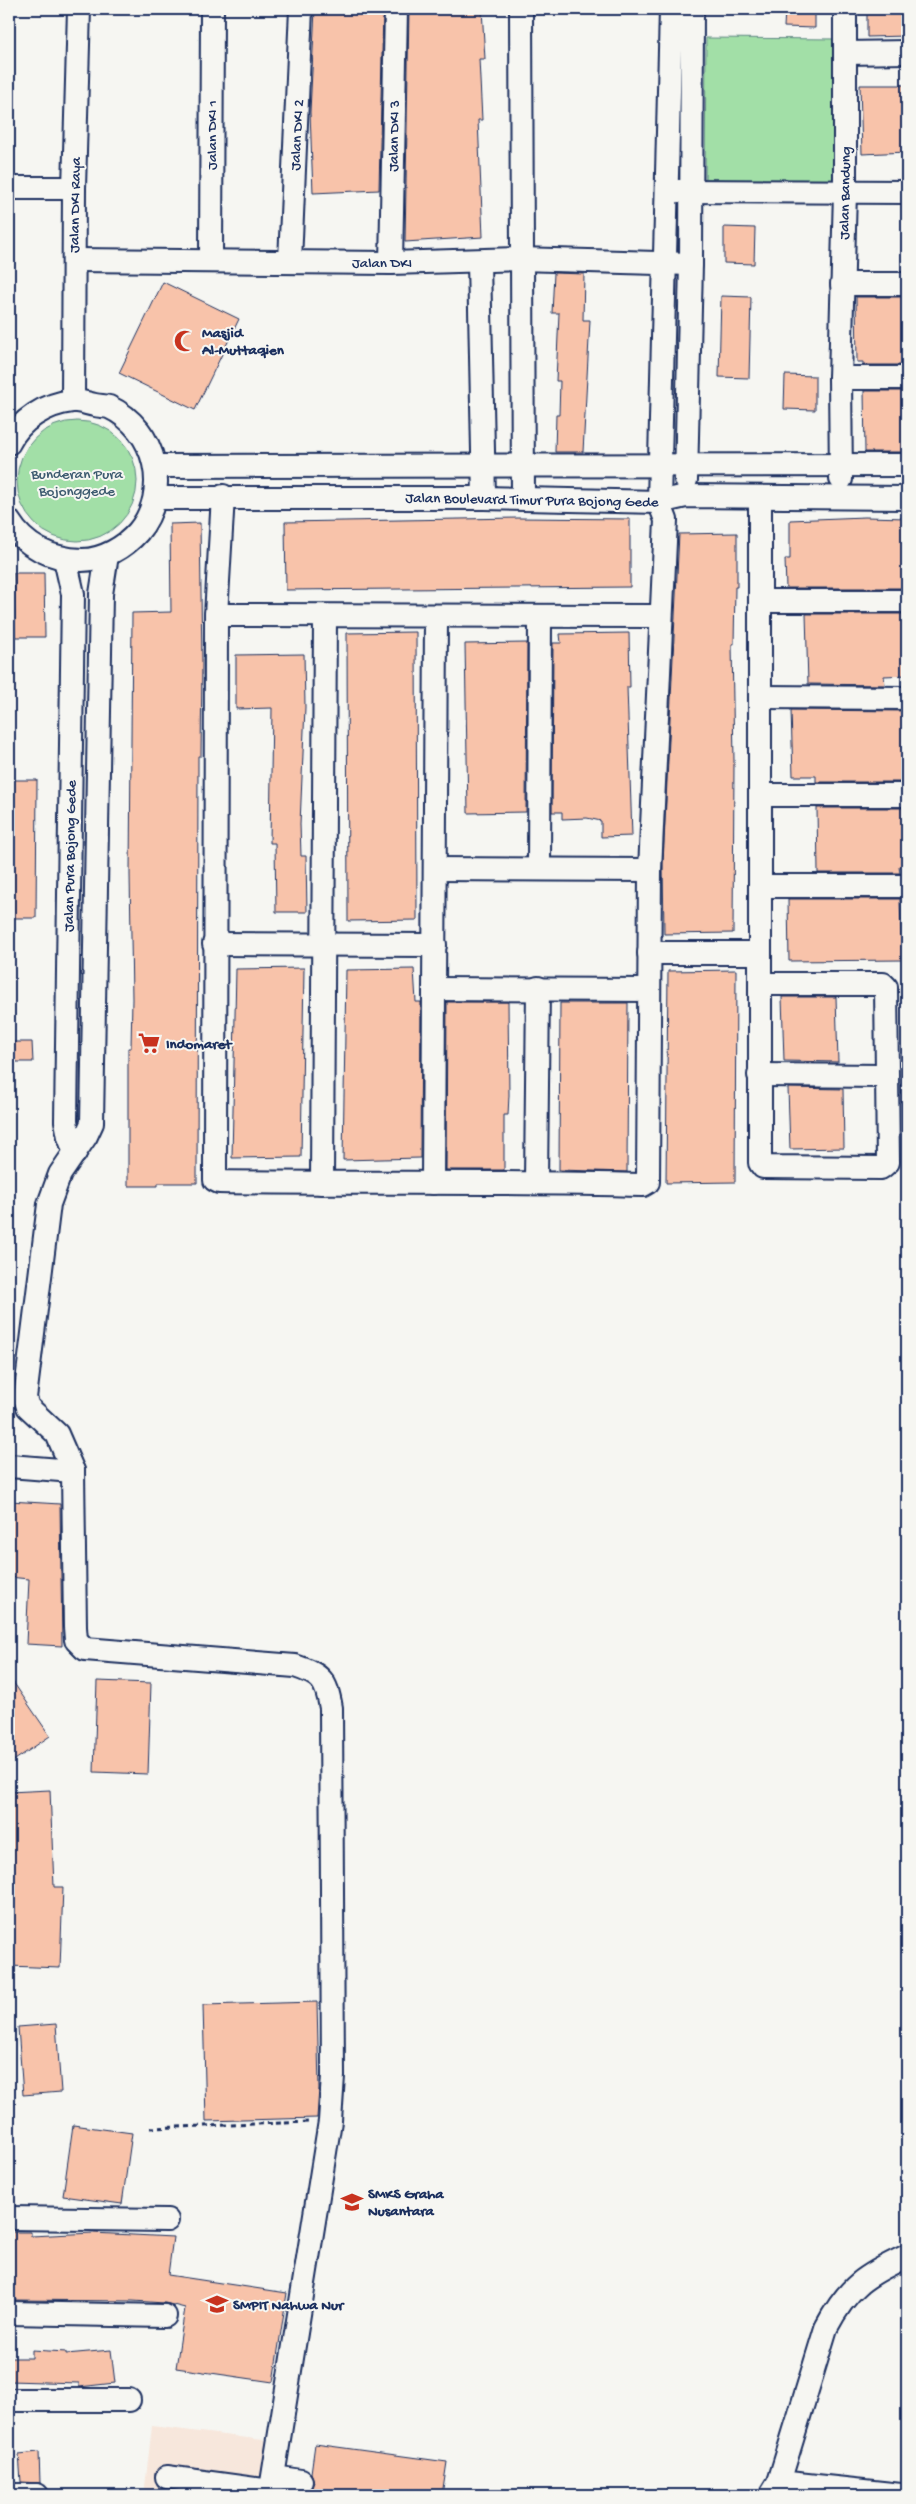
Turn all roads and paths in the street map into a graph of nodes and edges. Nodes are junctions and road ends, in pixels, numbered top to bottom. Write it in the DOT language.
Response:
graph roads {
  1 [pos="79,9"];
  2 [pos="212,9"];
  3 [pos="301,9"];
  4 [pos="396,9"];
  5 [pos="521,9"];
  6 [pos="671,9"];
  7 [pos="692,9"];
  8 [pos="845,9"];
  9 [pos="846,52"];
  10 [pos="907,52"];
  11 [pos="9,188"];
  12 [pos="74,188"];
  13 [pos="668,191"];
  14 [pos="692,191"];
  15 [pos="845,192"];
  16 [pos="907,192"];
  17 [pos="520,259"];
  18 [pos="74,260"];
  19 [pos="211,261"];
  20 [pos="290,261"];
  21 [pos="479,262"];
  22 [pos="391,263"];
  23 [pos="666,264"];
  24 [pos="691,264"];
  25 [pos="842,284"];
  26 [pos="907,284"];
  27 [pos="840,378"];
  28 [pos="907,378"];
  29 [pos="73,401"];
  30 [pos="9,443"];
  31 [pos="482,465"];
  32 [pos="522,465"];
  33 [pos="686,465"];
  34 [pos="840,465"];
  35 [pos="907,465"];
  36 [pos="156,466"];
  37 [pos="661,466"];
  38 [pos="223,496"];
  39 [pos="686,496"];
  40 [pos="760,497"];
  41 [pos="843,497"];
  42 [pos="156,498"];
  43 [pos="484,498"];
  44 [pos="523,498"];
  45 [pos="907,498"];
  46 [pos="663,511"];
  47 [pos="9,521"];
  48 [pos="107,555"];
  49 [pos="65,559"];
  50 [pos="760,601"];
  51 [pos="907,601"];
  52 [pos="216,615"];
  53 [pos="325,616"];
  54 [pos="436,616"];
  55 [pos="661,616"];
  56 [pos="540,617"];
  57 [pos="760,697"];
  58 [pos="907,698"];
  59 [pos="760,795"];
  60 [pos="907,795"];
  61 [pos="435,868"];
  62 [pos="539,869"];
  63 [pos="650,870"];
  64 [pos="760,886"];
  65 [pos="907,886"];
  66 [pos="214,944"];
  67 [pos="323,945"];
  68 [pos="435,946"];
  69 [pos="649,953"];
  70 [pos="760,953"];
  71 [pos="760,984"];
  72 [pos="434,988"];
  73 [pos="538,988"];
  74 [pos="649,990"];
  75 [pos="759,1075"];
  76 [pos="886,1076"];
  77 [pos="75,1153"];
  78 [pos="536,1182"];
  79 [pos="322,1183"];
  80 [pos="433,1183"];
  81 [pos="9,1466"];
  82 [pos="73,1471"];
  83 [pos="330,2121"];
  84 [pos="150,2128"];
  85 [pos="9,2218"];
  86 [pos="166,2220"];
  87 [pos="907,2256"];
  88 [pos="9,2313"];
  89 [pos="165,2316"];
  90 [pos="9,2400"];
  91 [pos="129,2400"];
  92 [pos="167,2476"];
  93 [pos="301,2481"];
  94 [pos="272,2488"];
  95 [pos="775,2488"];
  96 [pos="9,2495"];
  97 [pos="37,2495"];
  98 [pos="901,2495"];
  1 -- 12 [label="street, Jalan DKI Raya"];
  2 -- 19 [label="street, Jalan DKI 1"];
  3 -- 20 [label="street, Jalan DKI 2"];
  4 -- 22 [label="street, Jalan DKI 3"];
  5 -- 17 [label="street"];
  6 -- 13 [label="street"];
  7 -- 14 [label="street"];
  8 -- 9 [label="street, Jalan Bandung"];
  9 -- 10 [label="street"];
  9 -- 15 [label="street, Jalan Bandung"];
  11 -- 12 [label="street"];
  12 -- 18 [label="street, Jalan DKI Raya"];
  13 -- 14 [label="street"];
  13 -- 23 [label="street"];
  14 -- 15 [label="street"];
  14 -- 24 [label="street"];
  15 -- 16 [label="street"];
  15 -- 25 [label="street, Jalan Bandung"];
  17 -- 21 [label="street, Jalan DKI"];
  17 -- 23 [label="street, Jalan DKI"];
  17 -- 32 [label="street"];
  18 -- 19 [label="street, Jalan DKI"];
  18 -- 29 [label="street, Jalan DKI Raya"];
  19 -- 20 [label="street, Jalan DKI"];
  20 -- 22 [label="street, Jalan DKI"];
  21 -- 22 [label="street, Jalan DKI"];
  21 -- 31 [label="street"];
  23 -- 24 [label="street, Jalan DKI"];
  23 -- 37 [label="street"];
  24 -- 33 [label="street"];
  25 -- 26 [label="street"];
  25 -- 27 [label="street, Jalan Bandung"];
  27 -- 28 [label="street"];
  27 -- 34 [label="street, Jalan Bandung"];
  29 -- 30 [label="street"];
  29 -- 36 [label="street"];
  31 -- 32 [label="street"];
  31 -- 36 [label="street"];
  31 -- 43 [label="street"];
  32 -- 37 [label="street"];
  32 -- 44 [label="street"];
  33 -- 34 [label="street"];
  33 -- 37 [label="street"];
  33 -- 39 [label="street"];
  34 -- 35 [label="street"];
  34 -- 41 [label="street, Jalan Bandung"];
  36 -- 42 [label="street"];
  37 -- 46 [label="street"];
  38 -- 42 [label="street, Jalan Boulevard Timur Pura Bojong Gede"];
  38 -- 43 [label="street, Jalan Boulevard Timur Pura Bojong Gede"];
  38 -- 52 [label="street"];
  39 -- 40 [label="street, Jalan Boulevard Timur Pura Bojong Gede"];
  39 -- 46 [label="street, Jalan Boulevard Timur Pura Bojong Gede"];
  40 -- 41 [label="street, Jalan Boulevard Timur Pura Bojong Gede"];
  40 -- 50 [label="street"];
  41 -- 45 [label="street, Jalan Boulevard Timur Pura Bojong Gede"];
  42 -- 48 [label="street"];
  43 -- 44 [label="street, Jalan Boulevard Timur Pura Bojong Gede"];
  44 -- 46 [label="street, Jalan Boulevard Timur Pura Bojong Gede"];
  46 -- 55 [label="street"];
  47 -- 49 [label="street"];
  48 -- 49 [label="street"];
  48 -- 77 [label="street"];
  49 -- 77 [label="street, Jalan Pura Bojong Gede"];
  50 -- 51 [label="street"];
  50 -- 57 [label="street"];
  52 -- 53 [label="street"];
  52 -- 66 [label="street"];
  53 -- 54 [label="street"];
  53 -- 67 [label="street"];
  54 -- 56 [label="street"];
  54 -- 61 [label="street"];
  55 -- 56 [label="street"];
  55 -- 63 [label="street"];
  56 -- 62 [label="street"];
  57 -- 58 [label="street"];
  57 -- 59 [label="street"];
  59 -- 60 [label="street"];
  59 -- 64 [label="street"];
  61 -- 62 [label="street"];
  61 -- 68 [label="street"];
  62 -- 63 [label="street"];
  63 -- 69 [label="street"];
  64 -- 65 [label="street"];
  64 -- 70 [label="street"];
  66 -- 67 [label="street"];
  66 -- 79 [label="street"];
  67 -- 68 [label="street"];
  67 -- 79 [label="street"];
  68 -- 72 [label="street"];
  69 -- 70 [label="street"];
  69 -- 74 [label="street"];
  70 -- 71 [label="street"];
  71 -- 75 [label="street"];
  71 -- 76 [label="street"];
  72 -- 73 [label="street"];
  72 -- 80 [label="street"];
  73 -- 74 [label="street"];
  73 -- 78 [label="street"];
  74 -- 78 [label="street"];
  75 -- 76 [label="street"];
  75 -- 76 [label="street"];
  77 -- 82 [label="street"];
  78 -- 80 [label="street"];
  79 -- 80 [label="street"];
  81 -- 82 [label="street"];
  82 -- 83 [label="street"];
  83 -- 84 [label="path"];
  83 -- 94 [label="street"];
  85 -- 86 [label="street"];
  87 -- 95 [label="street"];
  88 -- 89 [label="street"];
  90 -- 91 [label="street"];
  92 -- 94 [label="street"];
  93 -- 94 [label="street"];
  95 -- 98 [label="street"];
  96 -- 97 [label="street"];
}
